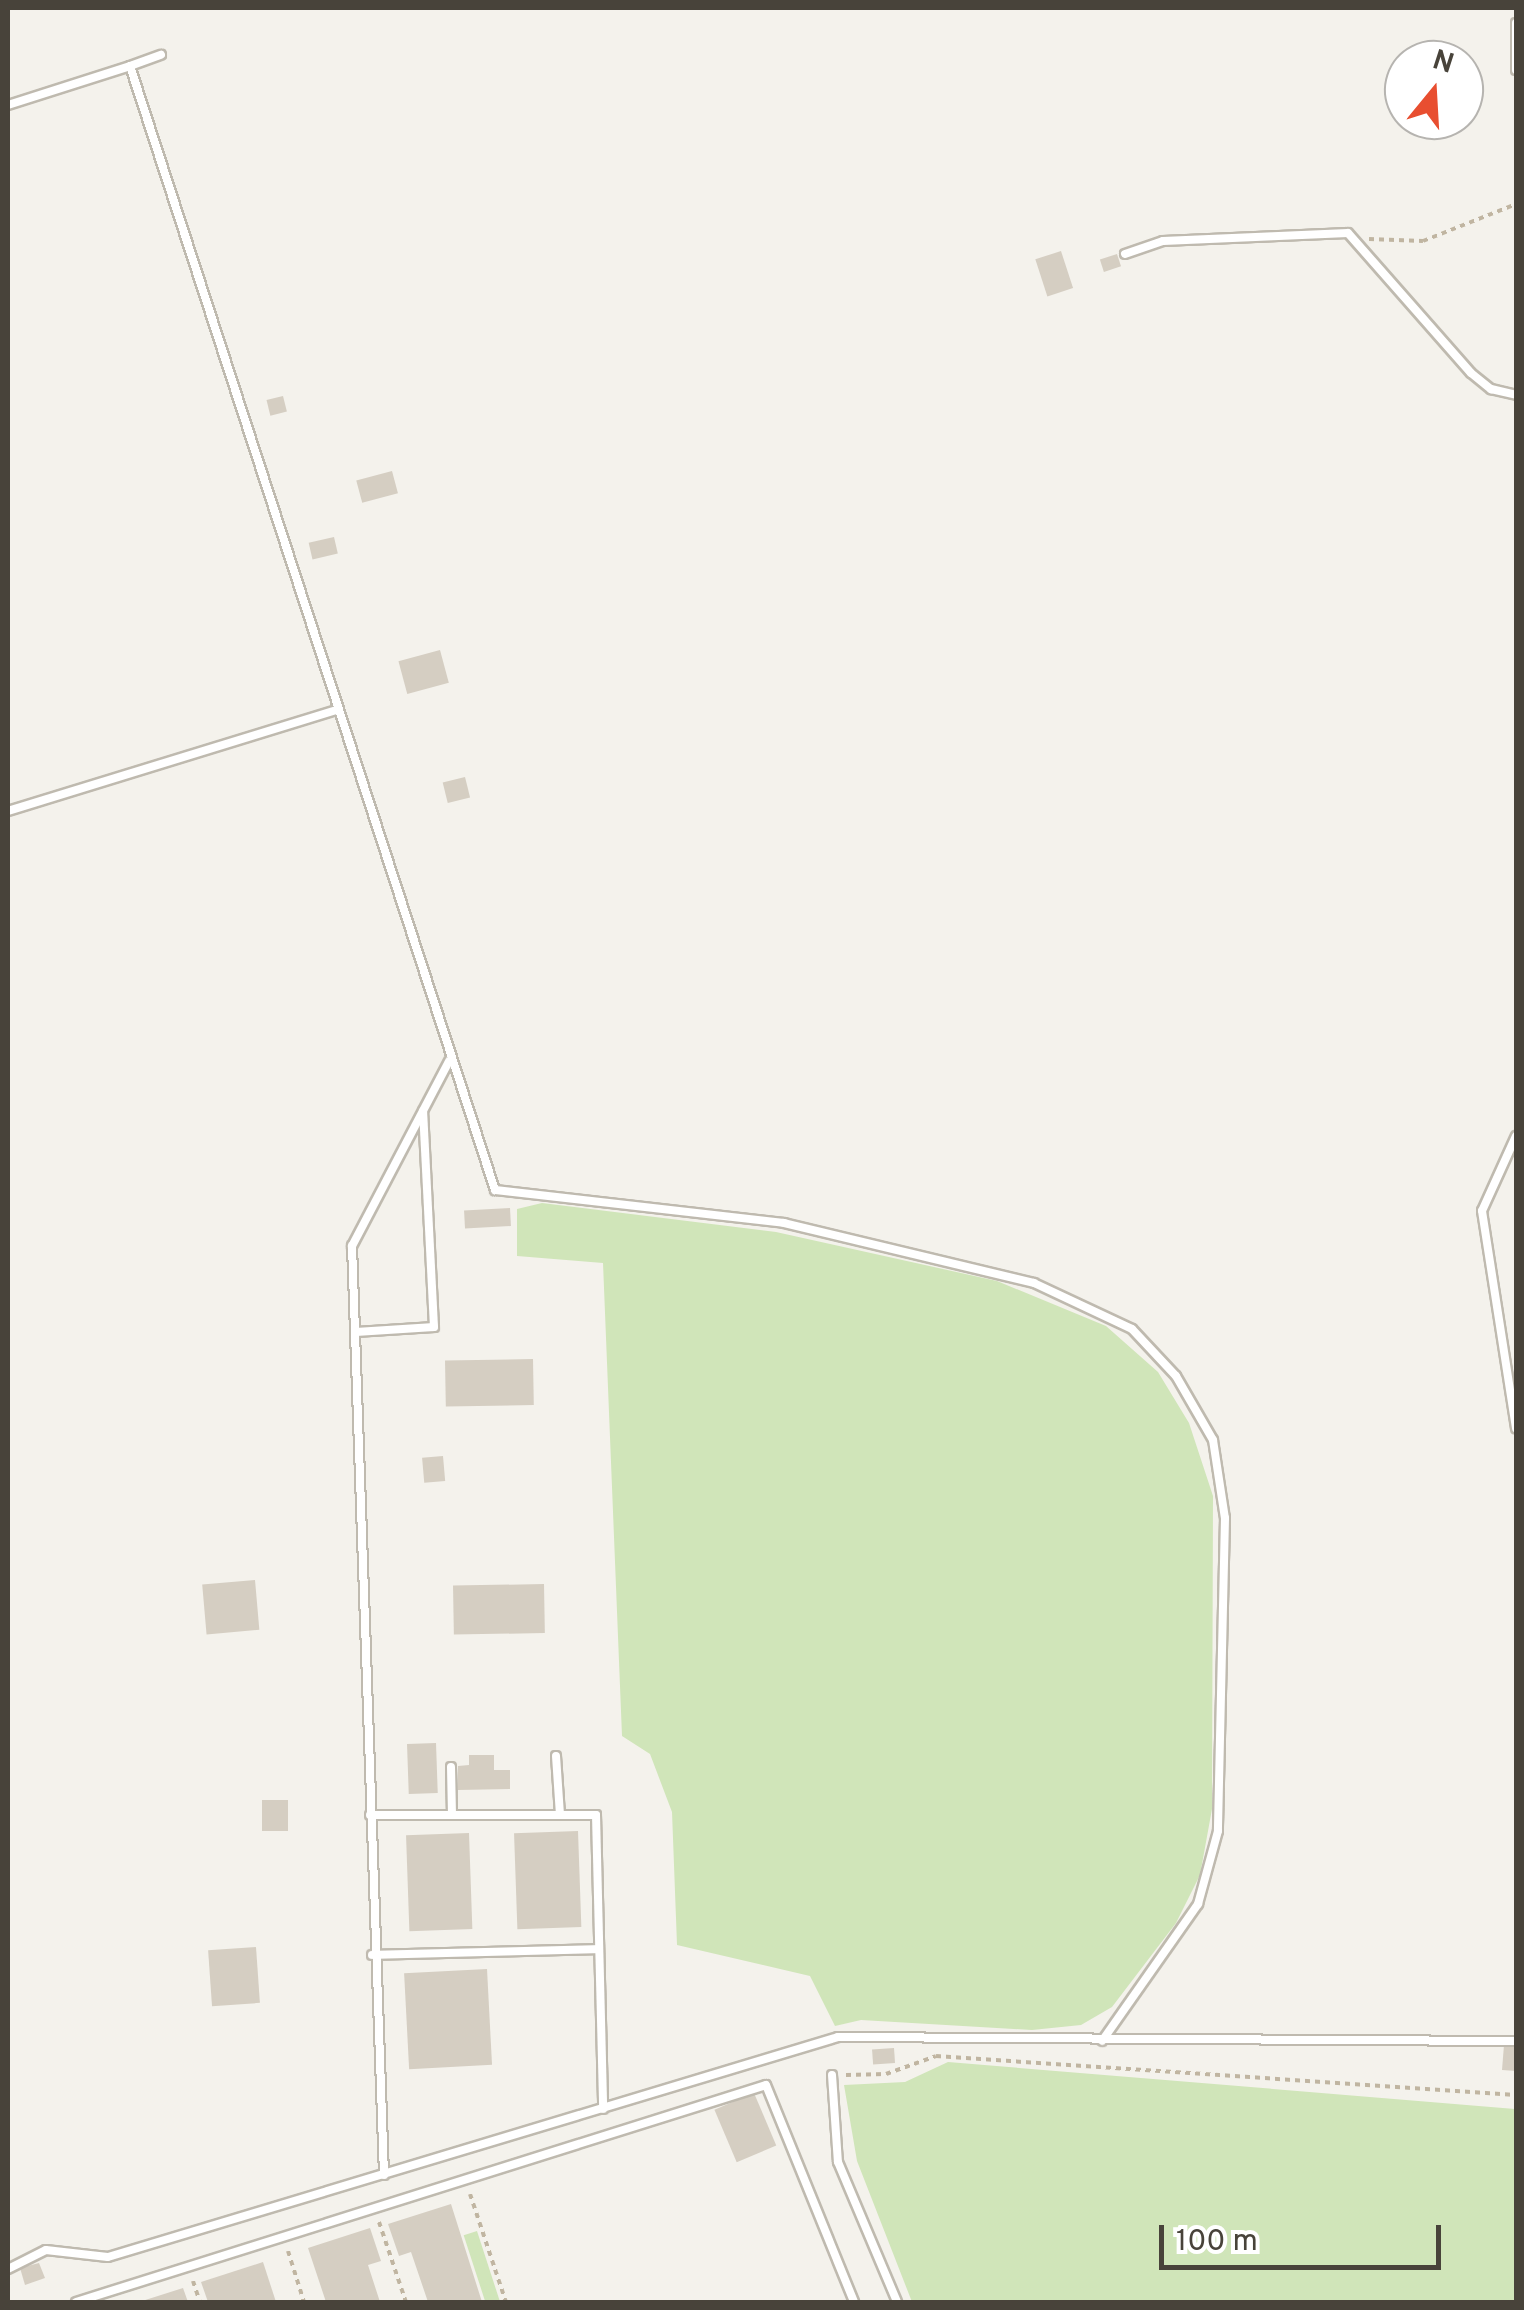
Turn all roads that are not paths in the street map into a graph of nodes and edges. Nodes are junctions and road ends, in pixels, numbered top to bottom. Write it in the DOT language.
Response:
graph roads {
  1 [pos="1516,23"];
  2 [pos="161,55"];
  3 [pos="130,66"];
  4 [pos="1516,70"];
  5 [pos="8,105"];
  6 [pos="1124,254"];
  7 [pos="1516,395"];
  8 [pos="336,710"];
  9 [pos="8,811"];
  10 [pos="449,1061"];
  11 [pos="422,1112"];
  12 [pos="1516,1136"];
  13 [pos="356,1332"];
  14 [pos="1516,1428"];
  15 [pos="556,1756"];
  16 [pos="451,1767"];
  17 [pos="370,1815"];
  18 [pos="452,1815"];
  19 [pos="560,1815"];
  20 [pos="599,1949"];
  21 [pos="372,1955"];
  22 [pos="1516,2040"];
  23 [pos="1102,2041"];
  24 [pos="832,2075"];
  25 [pos="603,2108"];
  26 [pos="384,2175"];
  27 [pos="8,2270"];
  28 [pos="76,2302"];
  29 [pos="854,2302"];
  30 [pos="896,2302"];
  1 -- 4 [label="lane"];
  2 -- 3 [label="lane"];
  3 -- 5 [label="lane"];
  3 -- 8 [label="lane"];
  6 -- 7 [label="lane"];
  8 -- 9 [label="lane"];
  8 -- 10 [label="lane"];
  10 -- 11 [label="lane"];
  10 -- 23 [label="lane"];
  11 -- 13 [label="lane"];
  11 -- 13 [label="lane"];
  12 -- 14 [label="lane"];
  13 -- 17 [label="lane"];
  15 -- 19 [label="lane"];
  16 -- 18 [label="lane"];
  17 -- 18 [label="lane"];
  17 -- 21 [label="lane"];
  18 -- 19 [label="lane"];
  19 -- 20 [label="lane"];
  20 -- 21 [label="lane"];
  20 -- 25 [label="lane"];
  21 -- 26 [label="lane"];
  22 -- 23 [label="lane"];
  23 -- 25 [label="lane"];
  24 -- 30 [label="lane"];
  25 -- 26 [label="lane"];
  26 -- 27 [label="lane"];
  28 -- 29 [label="lane"];
}
